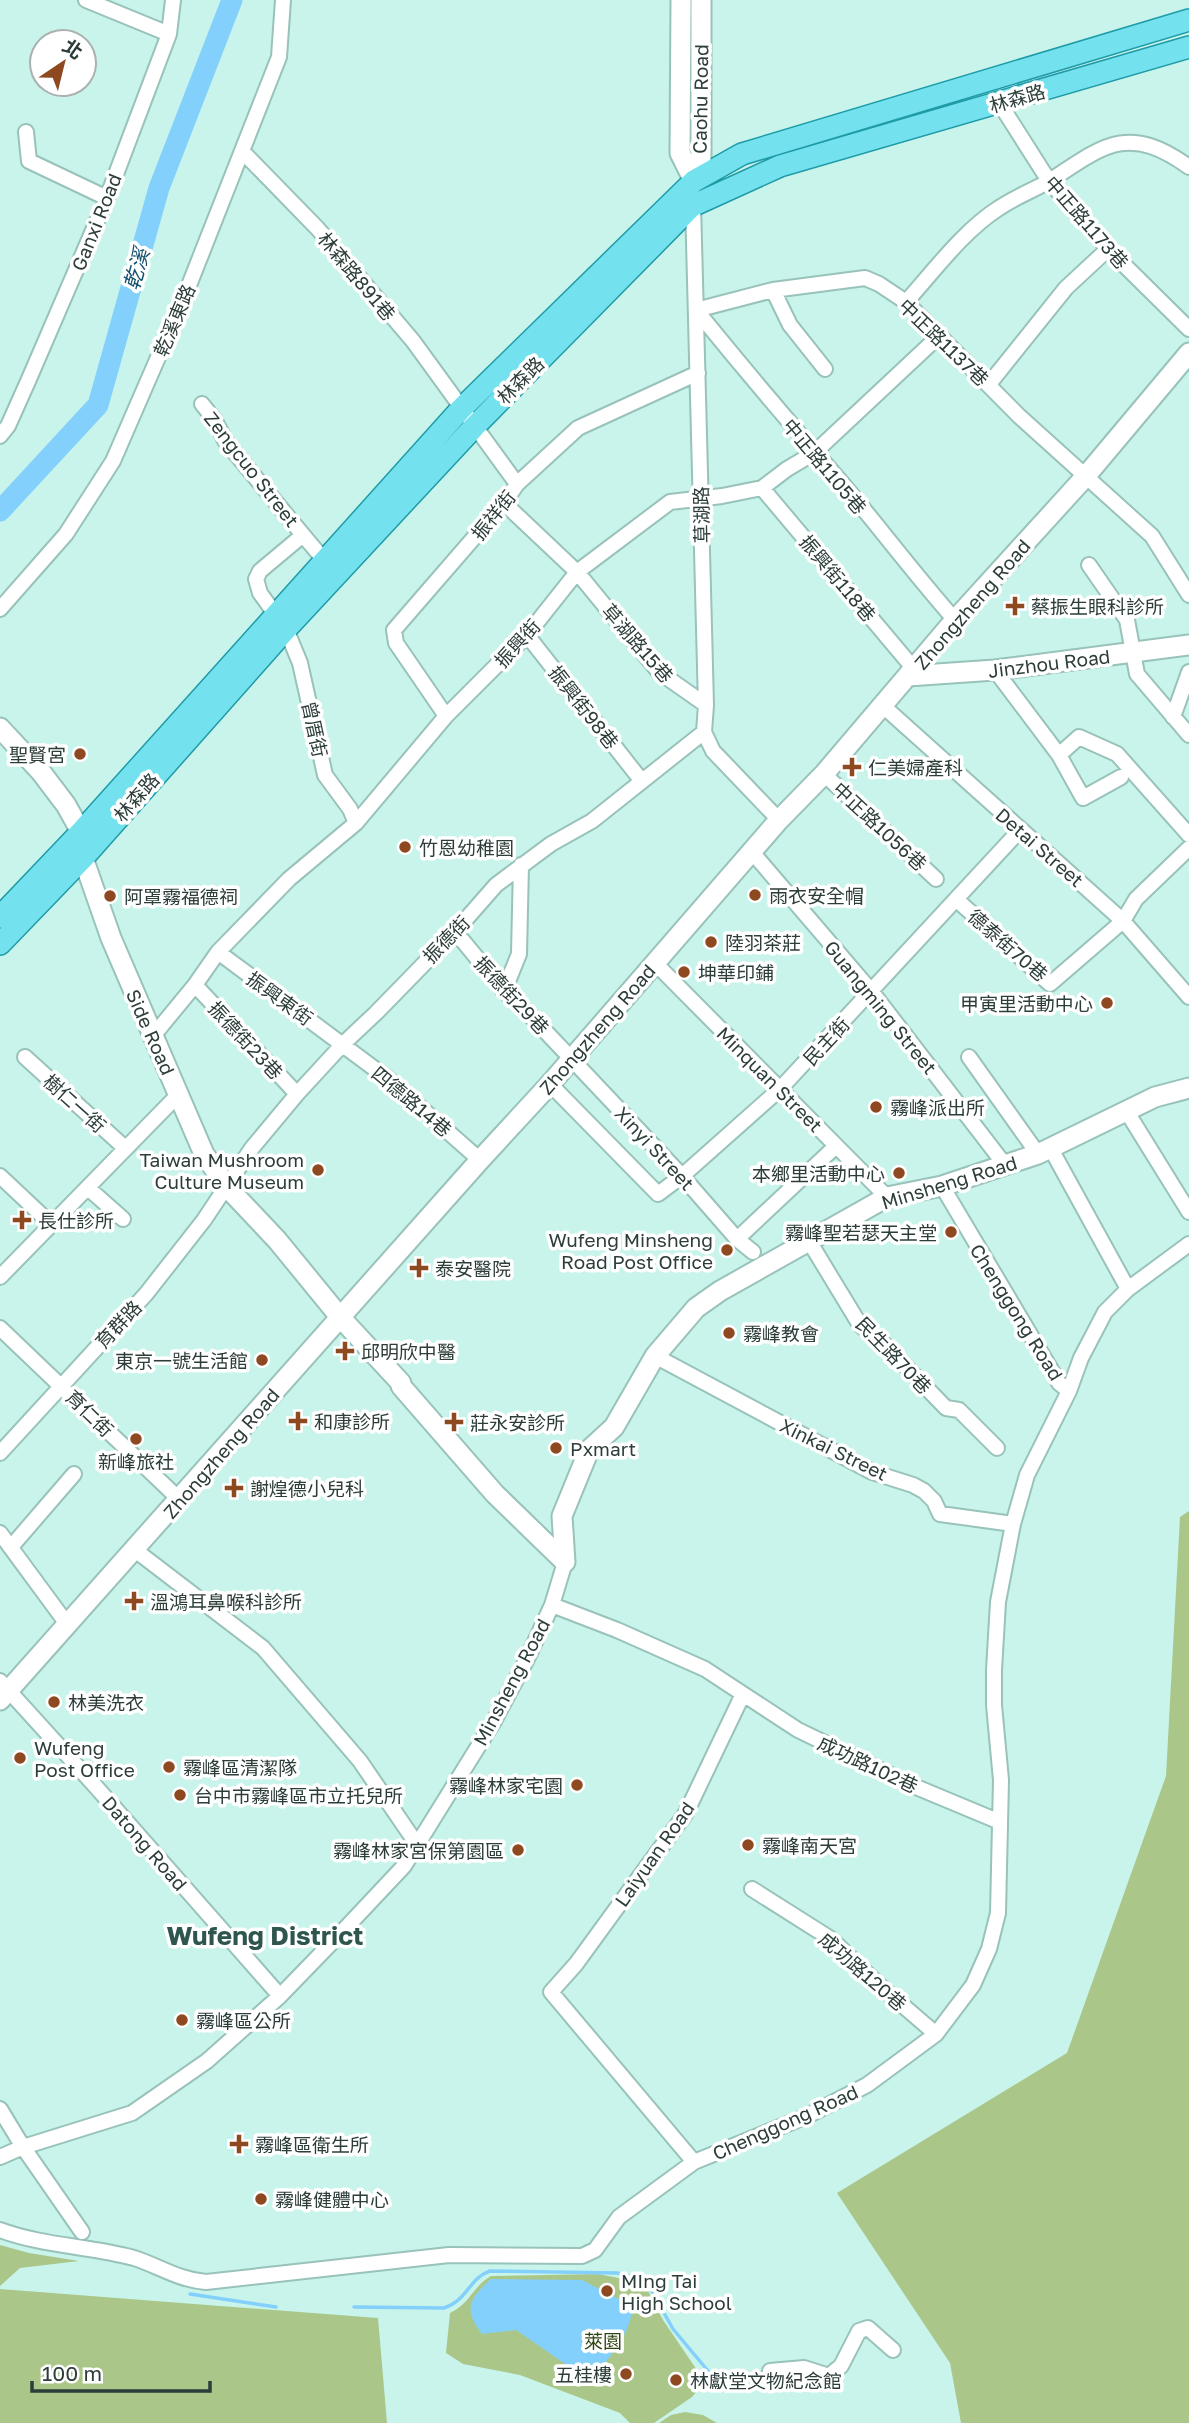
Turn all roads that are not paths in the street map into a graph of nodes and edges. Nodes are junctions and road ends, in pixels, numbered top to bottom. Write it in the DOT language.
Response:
graph roads {
  1 [pos="86,0"];
  2 [pos="173,0"];
  3 [pos="283,0"];
  4 [pos="681,0"];
  5 [pos="701,0"];
  6 [pos="1189,20"];
  7 [pos="169,34"];
  8 [pos="1189,47"];
  9 [pos="1000,104"];
  10 [pos="26,132"];
  11 [pos="242,151"];
  12 [pos="1189,167"];
  13 [pos="694,181"];
  14 [pos="1049,181"];
  15 [pos="107,198"];
  16 [pos="692,206"];
  17 [pos="1108,249"];
  18 [pos="774,290"];
  19 [pos="906,302"];
  20 [pos="696,310"];
  21 [pos="1189,329"];
  22 [pos="939,337"];
  23 [pos="1189,353"];
  24 [pos="825,369"];
  25 [pos="698,373"];
  26 [pos="989,384"];
  27 [pos="202,404"];
  28 [pos="461,409"];
  29 [pos="474,427"];
  30 [pos="0,436"];
  31 [pos="814,453"];
  32 [pos="1085,477"];
  33 [pos="517,484"];
  34 [pos="762,488"];
  35 [pos="701,497"];
  36 [pos="504,503"];
  37 [pos="303,534"];
  38 [pos="325,561"];
  39 [pos="1089,565"];
  40 [pos="577,572"];
  41 [pos="1189,595"];
  42 [pos="0,609"];
  43 [pos="955,620"];
  44 [pos="281,623"];
  45 [pos="527,635"];
  46 [pos="1189,645"];
  47 [pos="1133,653"];
  48 [pos="995,670"];
  49 [pos="1189,672"];
  50 [pos="911,673"];
  51 [pos="706,705"];
  52 [pos="882,705"];
  53 [pos="446,716"];
  54 [pos="1173,717"];
  55 [pos="0,728"];
  56 [pos="704,732"];
  57 [pos="1189,736"];
  58 [pos="1059,755"];
  59 [pos="824,774"];
  60 [pos="1121,777"];
  61 [pos="641,780"];
  62 [pos="779,820"];
  63 [pos="356,824"];
  64 [pos="1020,830"];
  65 [pos="81,832"];
  66 [pos="1189,835"];
  67 [pos="1189,848"];
  68 [pos="752,852"];
  69 [pos="83,858"];
  70 [pos="521,865"];
  71 [pos="936,879"];
  72 [pos="957,900"];
  73 [pos="0,917"];
  74 [pos="1124,921"];
  75 [pos="453,934"];
  76 [pos="0,944"];
  77 [pos="218,952"];
  78 [pos="654,962"];
  79 [pos="195,985"];
  80 [pos="504,991"];
  81 [pos="872,992"];
  82 [pos="1188,995"];
  83 [pos="153,1036"];
  84 [pos="343,1044"];
  85 [pos="25,1057"];
  86 [pos="571,1058"];
  87 [pos="969,1058"];
  88 [pos="550,1084"];
  89 [pos="1189,1088"];
  90 [pos="780,1089"];
  91 [pos="297,1094"];
  92 [pos="178,1095"];
  93 [pos="1127,1112"];
  94 [pos="836,1146"];
  95 [pos="125,1148"];
  96 [pos="1044,1152"];
  97 [pos="480,1160"];
  98 [pos="1005,1166"];
  99 [pos="0,1176"];
  100 [pos="682,1176"];
  101 [pos="227,1186"];
  102 [pos="942,1186"];
  103 [pos="88,1188"];
  104 [pos="887,1197"];
  105 [pos="1189,1212"];
  106 [pos="123,1219"];
  107 [pos="51,1224"];
  108 [pos="737,1239"];
  109 [pos="809,1241"];
  110 [pos="1189,1244"];
  111 [pos="753,1252"];
  112 [pos="0,1277"];
  113 [pos="1128,1289"];
  114 [pos="340,1317"];
  115 [pos="0,1328"];
  116 [pos="655,1356"];
  117 [pos="61,1385"];
  118 [pos="1069,1391"];
  119 [pos="997,1448"];
  120 [pos="0,1453"];
  121 [pos="74,1474"];
  122 [pos="180,1500"];
  123 [pos="1013,1524"];
  124 [pos="0,1534"];
  125 [pos="11,1547"];
  126 [pos="135,1550"];
  127 [pos="565,1562"];
  128 [pos="552,1605"];
  129 [pos="67,1624"];
  130 [pos="3,1690"];
  131 [pos="743,1694"];
  132 [pos="1000,1822"];
  133 [pos="416,1843"];
  134 [pos="752,1889"];
  135 [pos="280,1996"];
  136 [pos="936,2034"];
  137 [pos="0,2109"];
  138 [pos="23,2147"];
  139 [pos="0,2157"];
  140 [pos="694,2162"];
  141 [pos="0,2230"];
  142 [pos="82,2232"];
  143 [pos="894,2350"];
  144 [pos="770,2371"];
  1 -- 7 [label="street"];
  2 -- 7 [label="street, Ganxi Road"];
  3 -- 11 [label="street, 乾溪東路"];
  4 -- 13 [label="street, Caohu Road"];
  5 -- 13 [label="street, Caohu Road"];
  6 -- 13 [label="main road, 林森路"];
  7 -- 15 [label="street, Ganxi Road"];
  8 -- 9 [label="main road, 林森路"];
  9 -- 14 [label="street, 中正路1173巷"];
  9 -- 16 [label="main road, 林森路"];
  10 -- 15 [label="street"];
  11 -- 28 [label="street, 林森路891巷"];
  11 -- 42 [label="street, 乾溪東路"];
  12 -- 14 [label="street"];
  13 -- 16 [label="street, 草湖路"];
  13 -- 28 [label="main road, 林森路"];
  14 -- 17 [label="street, 中正路1173巷"];
  14 -- 19 [label="street"];
  15 -- 30 [label="street, Ganxi Road"];
  16 -- 20 [label="street, 草湖路"];
  16 -- 29 [label="main road, 林森路"];
  17 -- 21 [label="street, 中正路1173巷"];
  17 -- 26 [label="street"];
  18 -- 19 [label="street, 中正路1137巷"];
  18 -- 20 [label="street, 中正路1137巷"];
  18 -- 24 [label="street"];
  19 -- 22 [label="street, 中正路1137巷"];
  20 -- 25 [label="street, 草湖路"];
  20 -- 31 [label="street, 中正路1105巷"];
  22 -- 26 [label="street, 中正路1137巷"];
  22 -- 31 [label="street, 振興街"];
  23 -- 32 [label="street, Zhongzheng Road"];
  25 -- 33 [label="street, 振祥街"];
  25 -- 35 [label="street, 草湖路"];
  26 -- 32 [label="street, 中正路1137巷"];
  27 -- 37 [label="street, Zengcuo Street"];
  28 -- 29 [label="street, 林森路891巷"];
  28 -- 38 [label="main road, 林森路"];
  29 -- 33 [label="street, 林森路891巷"];
  29 -- 44 [label="main road, 林森路"];
  31 -- 34 [label="street, 振興街"];
  31 -- 43 [label="street, 中正路1105巷"];
  32 -- 41 [label="street, 中正路1137巷"];
  32 -- 43 [label="street, Zhongzheng Road"];
  33 -- 36 [label="street, 振祥街"];
  34 -- 35 [label="street, 振興街"];
  34 -- 50 [label="street, 振興街118巷"];
  35 -- 40 [label="street, 振興街"];
  35 -- 51 [label="street, 草湖路"];
  36 -- 40 [label="street, 草湖路15巷"];
  36 -- 53 [label="street, 振祥街"];
  37 -- 38 [label="street"];
  37 -- 44 [label="street, Zengcuo Street"];
  38 -- 44 [label="main road, 林森路"];
  39 -- 47 [label="street"];
  40 -- 45 [label="street, 振興街"];
  40 -- 51 [label="street, 草湖路15巷"];
  43 -- 50 [label="street, Zhongzheng Road"];
  44 -- 63 [label="street, 曾厝街"];
  44 -- 65 [label="main road, 林森路"];
  44 -- 69 [label="main road, 林森路"];
  45 -- 53 [label="street, 振興街"];
  45 -- 61 [label="street, 振興街98巷"];
  46 -- 47 [label="street, Jinzhou Road"];
  47 -- 48 [label="street, Jinzhou Road"];
  47 -- 54 [label="street"];
  48 -- 50 [label="street, Jinzhou Road"];
  48 -- 58 [label="street"];
  49 -- 54 [label="street"];
  50 -- 52 [label="street, Zhongzheng Road"];
  51 -- 56 [label="street, 草湖路"];
  52 -- 59 [label="street, Zhongzheng Road"];
  52 -- 64 [label="street, Detai Street"];
  53 -- 63 [label="street, 振興街"];
  54 -- 57 [label="street"];
  55 -- 65 [label="street, Side Road"];
  56 -- 61 [label="street, 振德街"];
  56 -- 62 [label="street"];
  58 -- 60 [label="street"];
  58 -- 66 [label="street"];
  59 -- 62 [label="street, Zhongzheng Road"];
  59 -- 71 [label="street, 中正路1056巷"];
  61 -- 70 [label="street, 振德街"];
  62 -- 68 [label="street, Zhongzheng Road"];
  63 -- 77 [label="street, 振興街"];
  64 -- 72 [label="street, 民主街"];
  64 -- 74 [label="street, Detai Street"];
  65 -- 69 [label="street, Side Road"];
  65 -- 73 [label="main road, 林森路"];
  67 -- 74 [label="street"];
  68 -- 78 [label="street, Zhongzheng Road"];
  68 -- 81 [label="street, Guangming Street"];
  69 -- 76 [label="main road, 林森路"];
  69 -- 83 [label="street, Side Road"];
  70 -- 75 [label="street, 振德街"];
  70 -- 80 [label="street"];
  72 -- 74 [label="street, 德泰街70巷"];
  72 -- 81 [label="street, 民主街"];
  74 -- 82 [label="street, Detai Street"];
  75 -- 80 [label="street, 振德街29巷"];
  75 -- 84 [label="street, 振德街"];
  77 -- 79 [label="street, 振興街"];
  77 -- 84 [label="street, 振興東街"];
  78 -- 86 [label="street, Zhongzheng Road"];
  78 -- 90 [label="street, Minquan Street"];
  79 -- 83 [label="street, 振興街"];
  79 -- 91 [label="street, 振德街23巷"];
  80 -- 86 [label="street, 振德街29巷"];
  81 -- 90 [label="street, 民主街"];
  81 -- 98 [label="street, Guangming Street"];
  83 -- 92 [label="street, Side Road"];
  84 -- 91 [label="street, 振德街"];
  84 -- 97 [label="street, 四德路14巷"];
  85 -- 95 [label="street, 樹仁一街"];
  86 -- 88 [label="street, Zhongzheng Road"];
  86 -- 100 [label="street, Xinyi Street"];
  87 -- 96 [label="street"];
  88 -- 97 [label="street, Zhongzheng Road"];
  88 -- 100 [label="street"];
  89 -- 93 [label="street, Minsheng Road"];
  90 -- 94 [label="street, Minquan Street"];
  90 -- 100 [label="street, 民主街"];
  91 -- 101 [label="street, 振德街"];
  92 -- 95 [label="street"];
  92 -- 101 [label="street, Side Road"];
  93 -- 96 [label="street, Minsheng Road"];
  93 -- 105 [label="street"];
  94 -- 104 [label="street, Minquan Street"];
  94 -- 108 [label="street"];
  95 -- 103 [label="street"];
  96 -- 98 [label="street, Minsheng Road"];
  96 -- 113 [label="street"];
  97 -- 114 [label="street, Zhongzheng Road"];
  98 -- 102 [label="street, Minsheng Road"];
  99 -- 107 [label="street"];
  100 -- 108 [label="street, Xinyi Street"];
  101 -- 114 [label="street, Side Road"];
  101 -- 117 [label="street, 育群路"];
  102 -- 104 [label="street, Minsheng Road"];
  102 -- 118 [label="street, Chenggong Road"];
  103 -- 106 [label="street"];
  103 -- 107 [label="street"];
  104 -- 109 [label="street, Minsheng Road"];
  107 -- 112 [label="street"];
  108 -- 111 [label="street, Xinyi Street"];
  109 -- 116 [label="street, Minsheng Road"];
  109 -- 119 [label="street, 民生路70巷"];
  110 -- 113 [label="street"];
  113 -- 118 [label="street"];
  114 -- 122 [label="street, Zhongzheng Road"];
  114 -- 127 [label="street"];
  115 -- 117 [label="street, 育仁街"];
  116 -- 123 [label="street, Xinkai Street"];
  116 -- 127 [label="street, Minsheng Road"];
  117 -- 120 [label="street, 育群路"];
  117 -- 122 [label="street, 育仁街"];
  118 -- 123 [label="street, Chenggong Road"];
  121 -- 125 [label="street"];
  122 -- 126 [label="street, Zhongzheng Road"];
  123 -- 132 [label="street, Chenggong Road"];
  124 -- 125 [label="street"];
  125 -- 129 [label="street"];
  126 -- 129 [label="street, Zhongzheng Road"];
  126 -- 133 [label="street"];
  127 -- 128 [label="street, Minsheng Road"];
  128 -- 131 [label="street"];
  128 -- 133 [label="street, Minsheng Road"];
  129 -- 130 [label="street, Zhongzheng Road"];
  130 -- 135 [label="street, Datong Road"];
  131 -- 132 [label="street, 成功路102巷"];
  131 -- 140 [label="street, Laiyuan Road"];
  132 -- 136 [label="street, Chenggong Road"];
  133 -- 135 [label="street, Minsheng Road"];
  134 -- 136 [label="street, 成功路120巷"];
  135 -- 138 [label="street, Minsheng Road"];
  136 -- 140 [label="street, Chenggong Road"];
  137 -- 138 [label="street"];
  138 -- 139 [label="street, Minsheng Road"];
  138 -- 142 [label="street"];
  140 -- 141 [label="street, Chenggong Road"];
  143 -- 144 [label="street"];
}
